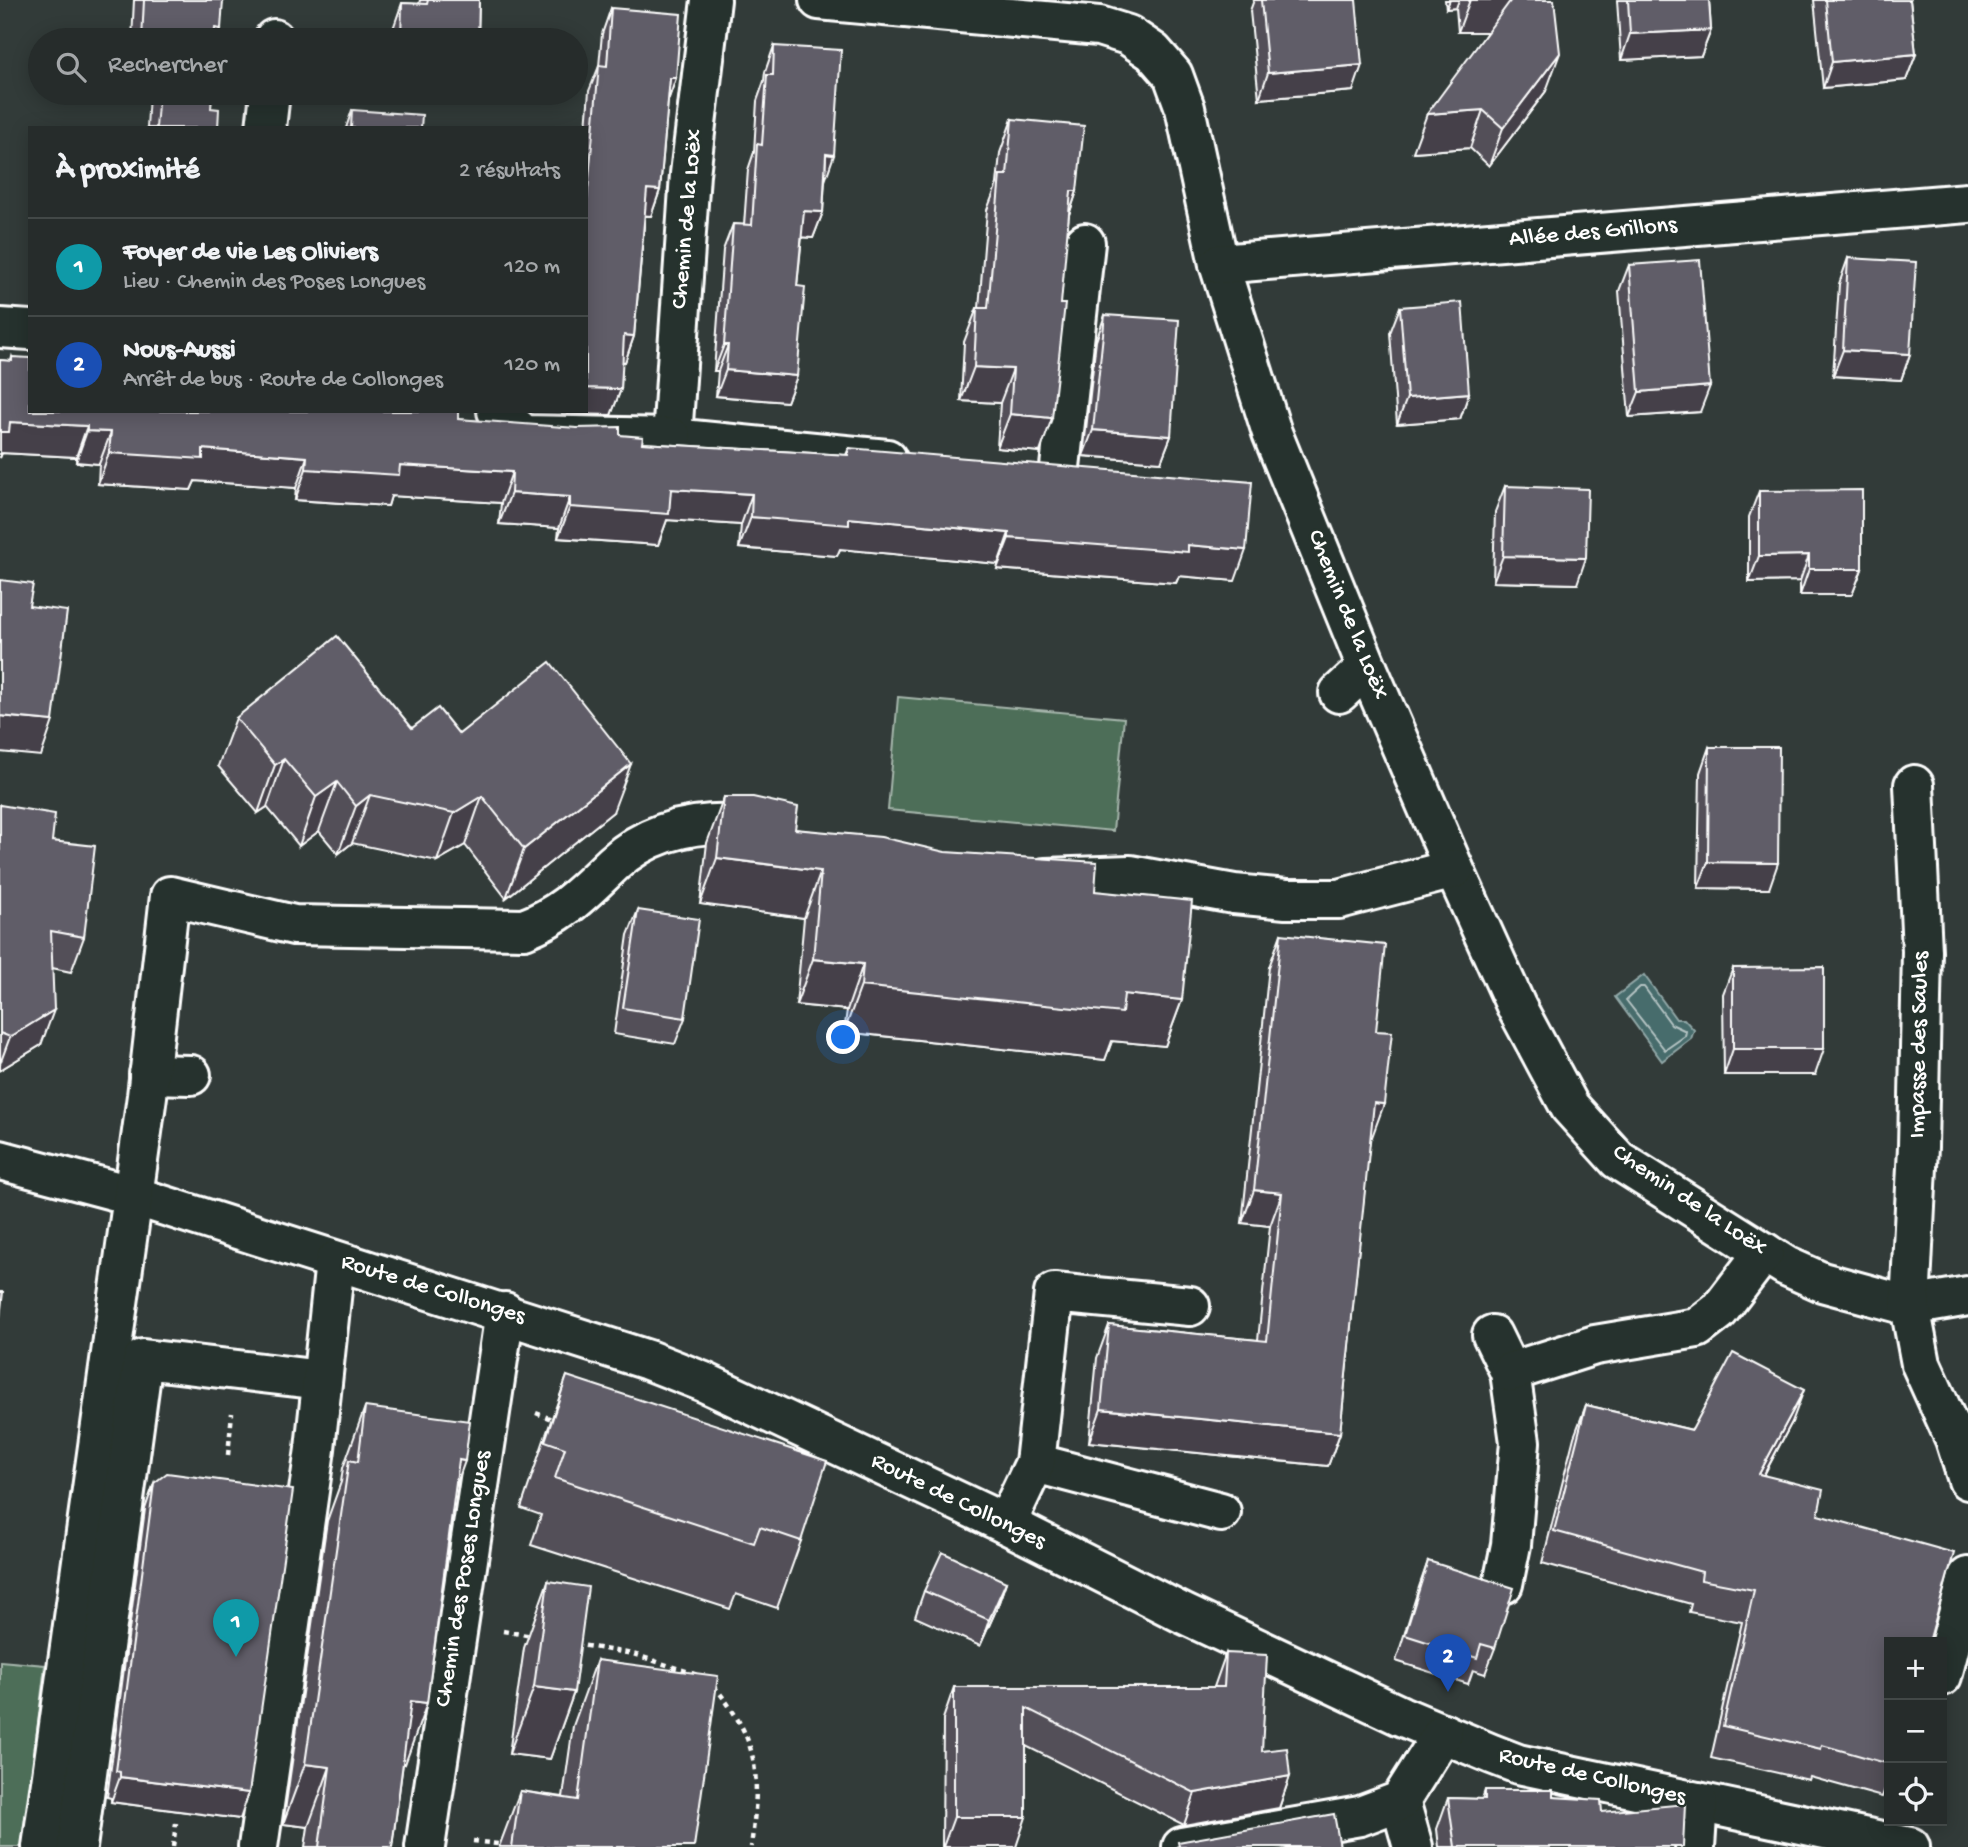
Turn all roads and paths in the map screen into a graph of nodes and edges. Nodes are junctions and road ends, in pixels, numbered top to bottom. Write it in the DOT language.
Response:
graph roads {
  1 [pos="710,0"];
  2 [pos="819,0"];
  3 [pos="983,7"];
  4 [pos="269,105"];
  5 [pos="266,126"];
  6 [pos="1968,203"];
  7 [pos="1085,243"];
  8 [pos="1219,264"];
  9 [pos="0,328"];
  10 [pos="28,330"];
  11 [pos="499,413"];
  12 [pos="672,438"];
  13 [pos="921,463"];
  14 [pos="1018,472"];
  15 [pos="1059,476"];
  16 [pos="1100,479"];
  17 [pos="1367,667"];
  18 [pos="1339,693"];
  19 [pos="1914,785"];
  20 [pos="796,833"];
  21 [pos="1454,869"];
  22 [pos="1010,879"];
  23 [pos="149,1074"];
  24 [pos="191,1076"];
  25 [pos="0,1160"];
  26 [pos="131,1195"];
  27 [pos="1764,1252"];
  28 [pos="335,1261"];
  29 [pos="1968,1296"];
  30 [pos="1190,1306"];
  31 [pos="1910,1306"];
  32 [pos="505,1312"];
  33 [pos="1492,1335"];
  34 [pos="1510,1372"];
  35 [pos="323,1380"];
  36 [pos="492,1397"];
  37 [pos="564,1423"];
  38 [pos="1965,1457"];
  39 [pos="1035,1463"];
  40 [pos="1221,1512"];
  41 [pos="1006,1524"];
  42 [pos="1968,1577"];
  43 [pos="1503,1584"];
  44 [pos="457,1623"];
  45 [pos="538,1637"];
  46 [pos="565,1642"];
  47 [pos="1947,1657"];
  48 [pos="1443,1733"];
  49 [pos="1400,1801"];
  50 [pos="1698,1802"];
  51 [pos="176,1823"];
  52 [pos="1902,1837"];
  53 [pos="42,1847"];
  54 [pos="77,1847"];
  55 [pos="173,1847"];
  56 [pos="258,1847"];
  57 [pos="425,1847"];
  58 [pos="751,1847"];
  59 [pos="1182,1847"];
  60 [pos="1413,1847"];
  61 [pos="1695,1847"];
  1 -- 12 [label="street, Chemin de la Loëx"];
  2 -- 3 [label="street, Chemin de la Loëx"];
  3 -- 8 [label="street, Chemin de la Loëx"];
  4 -- 5 [label="street"];
  6 -- 8 [label="street, Allée des Grillons"];
  7 -- 15 [label="street"];
  8 -- 17 [label="street, Chemin de la Loëx"];
  9 -- 10 [label="street"];
  11 -- 12 [label="street"];
  12 -- 13 [label="street"];
  14 -- 15 [label="street"];
  15 -- 16 [label="street"];
  17 -- 18 [label="street"];
  17 -- 21 [label="street, Chemin de la Loëx"];
  19 -- 31 [label="street, Impasse des Saules"];
  20 -- 23 [label="street"];
  21 -- 22 [label="street"];
  21 -- 27 [label="street, Chemin de la Loëx"];
  23 -- 24 [label="street"];
  23 -- 26 [label="street"];
  25 -- 26 [label="street, Route de Collonges"];
  26 -- 28 [label="street, Route de Collonges"];
  26 -- 53 [label="street"];
  27 -- 31 [label="street, Chemin de la Loëx"];
  27 -- 34 [label="street"];
  28 -- 32 [label="street, Route de Collonges"];
  28 -- 35 [label="street"];
  29 -- 31 [label="street, Chemin de la Loëx"];
  30 -- 39 [label="street"];
  31 -- 38 [label="street"];
  32 -- 36 [label="street, Chemin des Poses Longues"];
  32 -- 41 [label="street, Route de Collonges"];
  33 -- 34 [label="street"];
  34 -- 43 [label="street"];
  35 -- 54 [label="street"];
  35 -- 56 [label="street"];
  36 -- 37 [label="path"];
  36 -- 44 [label="street, Chemin des Poses Longues"];
  39 -- 40 [label="street"];
  39 -- 41 [label="street"];
  41 -- 48 [label="street, Route de Collonges"];
  42 -- 47 [label="street"];
  44 -- 45 [label="path"];
  44 -- 57 [label="street, Chemin des Poses Longues"];
  46 -- 58 [label="path"];
  48 -- 49 [label="street"];
  48 -- 50 [label="street, Route de Collonges"];
  49 -- 59 [label="street"];
  49 -- 60 [label="street"];
  50 -- 52 [label="street, Route de Collonges"];
  50 -- 61 [label="street"];
  51 -- 55 [label="path"];
}
